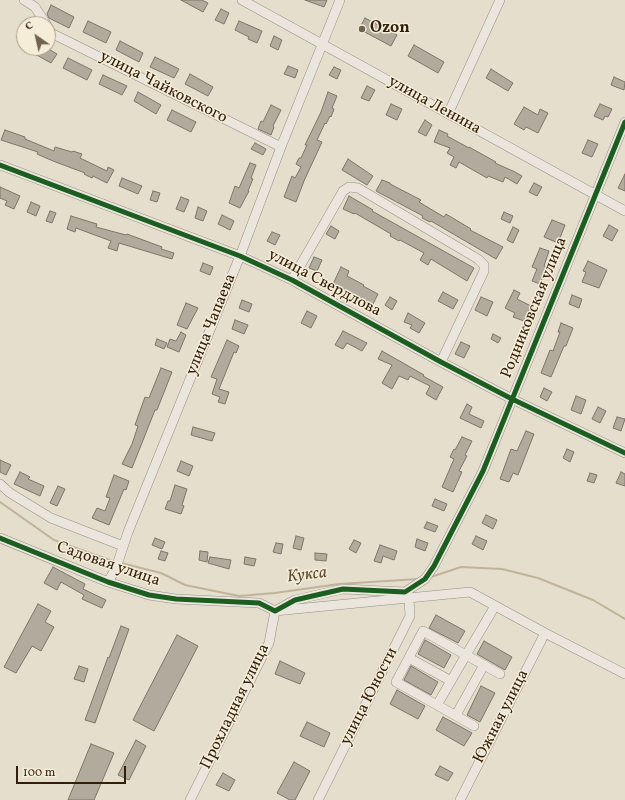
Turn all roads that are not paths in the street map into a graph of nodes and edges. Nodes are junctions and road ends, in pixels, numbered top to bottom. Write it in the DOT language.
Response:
graph roads {
  1 [pos="24,0"];
  2 [pos="242,0"];
  3 [pos="340,0"];
  4 [pos="500,0"];
  5 [pos="41,16"];
  6 [pos="56,33"];
  7 [pos="323,45"];
  8 [pos="448,114"];
  9 [pos="625,122"];
  10 [pos="281,147"];
  11 [pos="0,165"];
  12 [pos="595,194"];
  13 [pos="625,211"];
  14 [pos="240,256"];
  15 [pos="292,280"];
  16 [pos="441,362"];
  17 [pos="512,399"];
  18 [pos="625,453"];
  19 [pos="0,484"];
  20 [pos="0,538"];
  21 [pos="123,546"];
  22 [pos="108,582"];
  23 [pos="407,595"];
  24 [pos="495,606"];
  25 [pos="275,611"];
  26 [pos="545,633"];
  27 [pos="466,655"];
  28 [pos="409,658"];
  29 [pos="484,665"];
  30 [pos="500,674"];
  31 [pos="625,674"];
  32 [pos="450,681"];
  33 [pos="437,704"];
  34 [pos="456,715"];
  35 [pos="474,726"];
  36 [pos="190,800"];
  37 [pos="318,800"];
  38 [pos="460,800"];
  1 -- 5 [label="street"];
  2 -- 7 [label="street, улица Ленина"];
  3 -- 7 [label="street, улица Чапаева"];
  4 -- 8 [label="street"];
  6 -- 10 [label="street, улица Чайковского"];
  7 -- 8 [label="street, улица Ленина"];
  7 -- 10 [label="street, улица Чапаева"];
  8 -- 12 [label="street, улица Ленина"];
  9 -- 12 [label="street, Родниковская улица"];
  10 -- 14 [label="street, улица Чапаева"];
  11 -- 14 [label="street, улица Свердлова"];
  12 -- 13 [label="street, улица Ленина"];
  12 -- 17 [label="street, Родниковская улица"];
  14 -- 15 [label="street, улица Свердлова"];
  14 -- 21 [label="street, улица Чапаева"];
  15 -- 16 [label="street, улица Свердлова"];
  15 -- 16 [label="street"];
  16 -- 17 [label="street, улица Свердлова"];
  17 -- 18 [label="street, улица Свердлова"];
  17 -- 23 [label="street, Родниковская улица"];
  19 -- 21 [label="street"];
  20 -- 22 [label="street, Садовая улица"];
  21 -- 22 [label="street, улица Чапаева"];
  22 -- 25 [label="street, Садовая улица"];
  23 -- 24 [label="street"];
  23 -- 25 [label="street"];
  23 -- 25 [label="street"];
  23 -- 37 [label="street, улица Юности"];
  24 -- 26 [label="street"];
  24 -- 27 [label="street"];
  25 -- 36 [label="street, Прохладная улица"];
  26 -- 31 [label="street"];
  26 -- 38 [label="street, Южная улица"];
  27 -- 28 [label="street"];
  27 -- 29 [label="street"];
  27 -- 32 [label="street"];
  28 -- 32 [label="street"];
  28 -- 33 [label="street"];
  29 -- 30 [label="street"];
  29 -- 34 [label="street"];
  32 -- 33 [label="street"];
  33 -- 34 [label="street"];
  34 -- 35 [label="street"];
}
